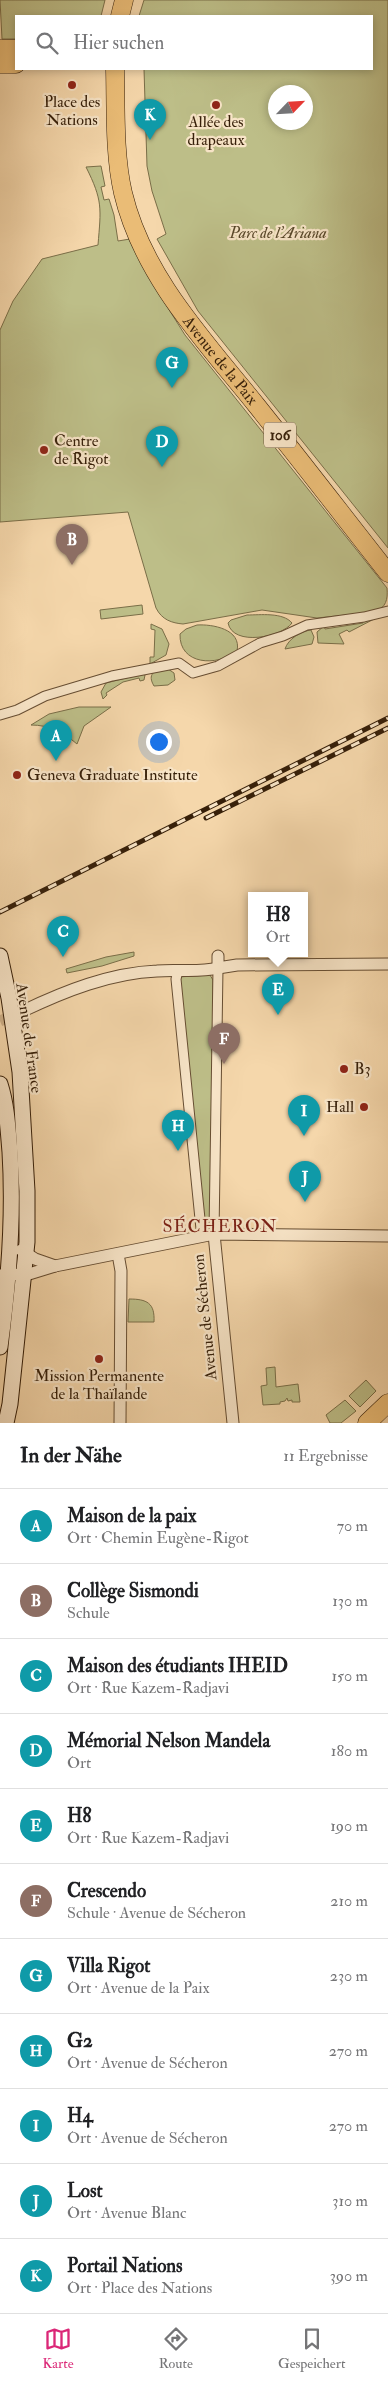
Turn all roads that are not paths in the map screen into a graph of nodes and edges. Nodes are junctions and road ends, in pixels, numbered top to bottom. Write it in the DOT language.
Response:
graph roads {
  1 [pos="124,0"];
  2 [pos="120,15"];
  3 [pos="0,49"];
  4 [pos="15,49"];
  5 [pos="0,64"];
  6 [pos="15,64"];
  7 [pos="115,70"];
  8 [pos="388,573"];
  9 [pos="388,610"];
  10 [pos="0,715"];
  11 [pos="0,956"];
  12 [pos="218,956"];
  13 [pos="388,964"];
  14 [pos="218,968"];
  15 [pos="178,971"];
  16 [pos="22,1011"];
  17 [pos="0,1084"];
  18 [pos="201,1229"];
  19 [pos="214,1234"];
  20 [pos="388,1236"];
  21 [pos="23,1252"];
  22 [pos="118,1254"];
  23 [pos="55,1266"];
  24 [pos="24,1274"];
  25 [pos="4,1275"];
  26 [pos="0,1347"];
  27 [pos="388,1403"];
  28 [pos="6,1423"];
  29 [pos="120,1423"];
  30 [pos="233,1423"];
  31 [pos="367,1423"];
  1 -- 2 [label="main road"];
  3 -- 4 [label="main road"];
  5 -- 6 [label="main road"];
  7 -- 8 [label="main road, Avenue de la Paix / 106"];
  9 -- 10 [label="street"];
  11 -- 21 [label="main road, Avenue de France"];
  12 -- 14 [label="street"];
  13 -- 14 [label="street"];
  14 -- 15 [label="street"];
  14 -- 19 [label="street, Avenue de Sécheron"];
  15 -- 16 [label="street"];
  15 -- 18 [label="street"];
  17 -- 25 [label="main road, Avenue de France"];
  19 -- 20 [label="street"];
  19 -- 22 [label="street"];
  19 -- 30 [label="street, Avenue de Sécheron"];
  21 -- 23 [label="street"];
  21 -- 24 [label="main road, Avenue de France"];
  22 -- 23 [label="street"];
  22 -- 29 [label="street"];
  23 -- 24 [label="street"];
  24 -- 25 [label="street"];
  24 -- 28 [label="main road, Avenue de France"];
  25 -- 26 [label="main road, Avenue de France"];
  27 -- 31 [label="main road"];
}
